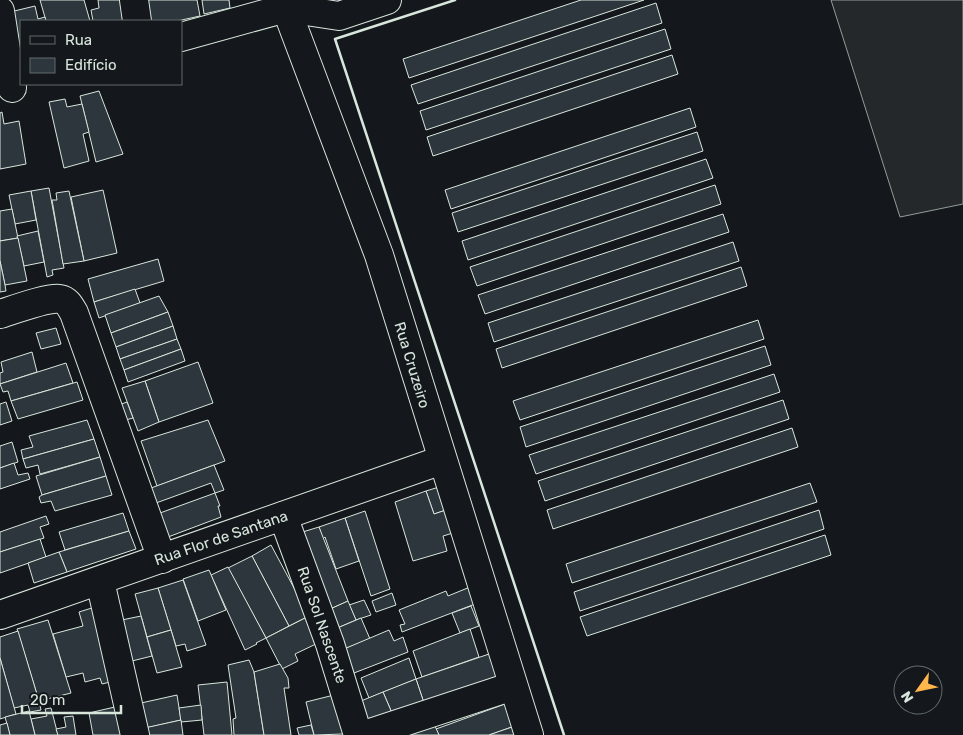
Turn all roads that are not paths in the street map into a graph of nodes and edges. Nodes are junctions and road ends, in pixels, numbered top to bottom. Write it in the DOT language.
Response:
graph roads {
  1 [pos="134,0"];
  2 [pos="387,0"];
  3 [pos="285,4"];
  4 [pos="0,11"];
  5 [pos="137,20"];
  6 [pos="182,37"];
  7 [pos="13,88"];
  8 [pos="0,314"];
  9 [pos="442,460"];
  10 [pos="283,516"];
  11 [pos="162,559"];
  12 [pos="100,581"];
  13 [pos="0,615"];
  14 [pos="513,686"];
  15 [pos="135,735"];
  16 [pos="358,735"];
  17 [pos="364,735"];
  18 [pos="529,735"];
  1 -- 5 [label="street"];
  2 -- 3 [label="street"];
  3 -- 6 [label="street"];
  3 -- 9 [label="street, Rua Cruzeiro"];
  4 -- 7 [label="street"];
  8 -- 11 [label="street"];
  9 -- 10 [label="street, Rua Flor de Santana"];
  9 -- 14 [label="street, Rua Cruzeiro"];
  10 -- 11 [label="street, Rua Flor de Santana"];
  10 -- 16 [label="street, Rua Sol Nascente"];
  11 -- 12 [label="street, Rua Flor de Santana"];
  12 -- 13 [label="street, Rua Flor de Santana"];
  12 -- 15 [label="street"];
  14 -- 17 [label="street"];
  14 -- 18 [label="street, Rua Cruzeiro"];
}
